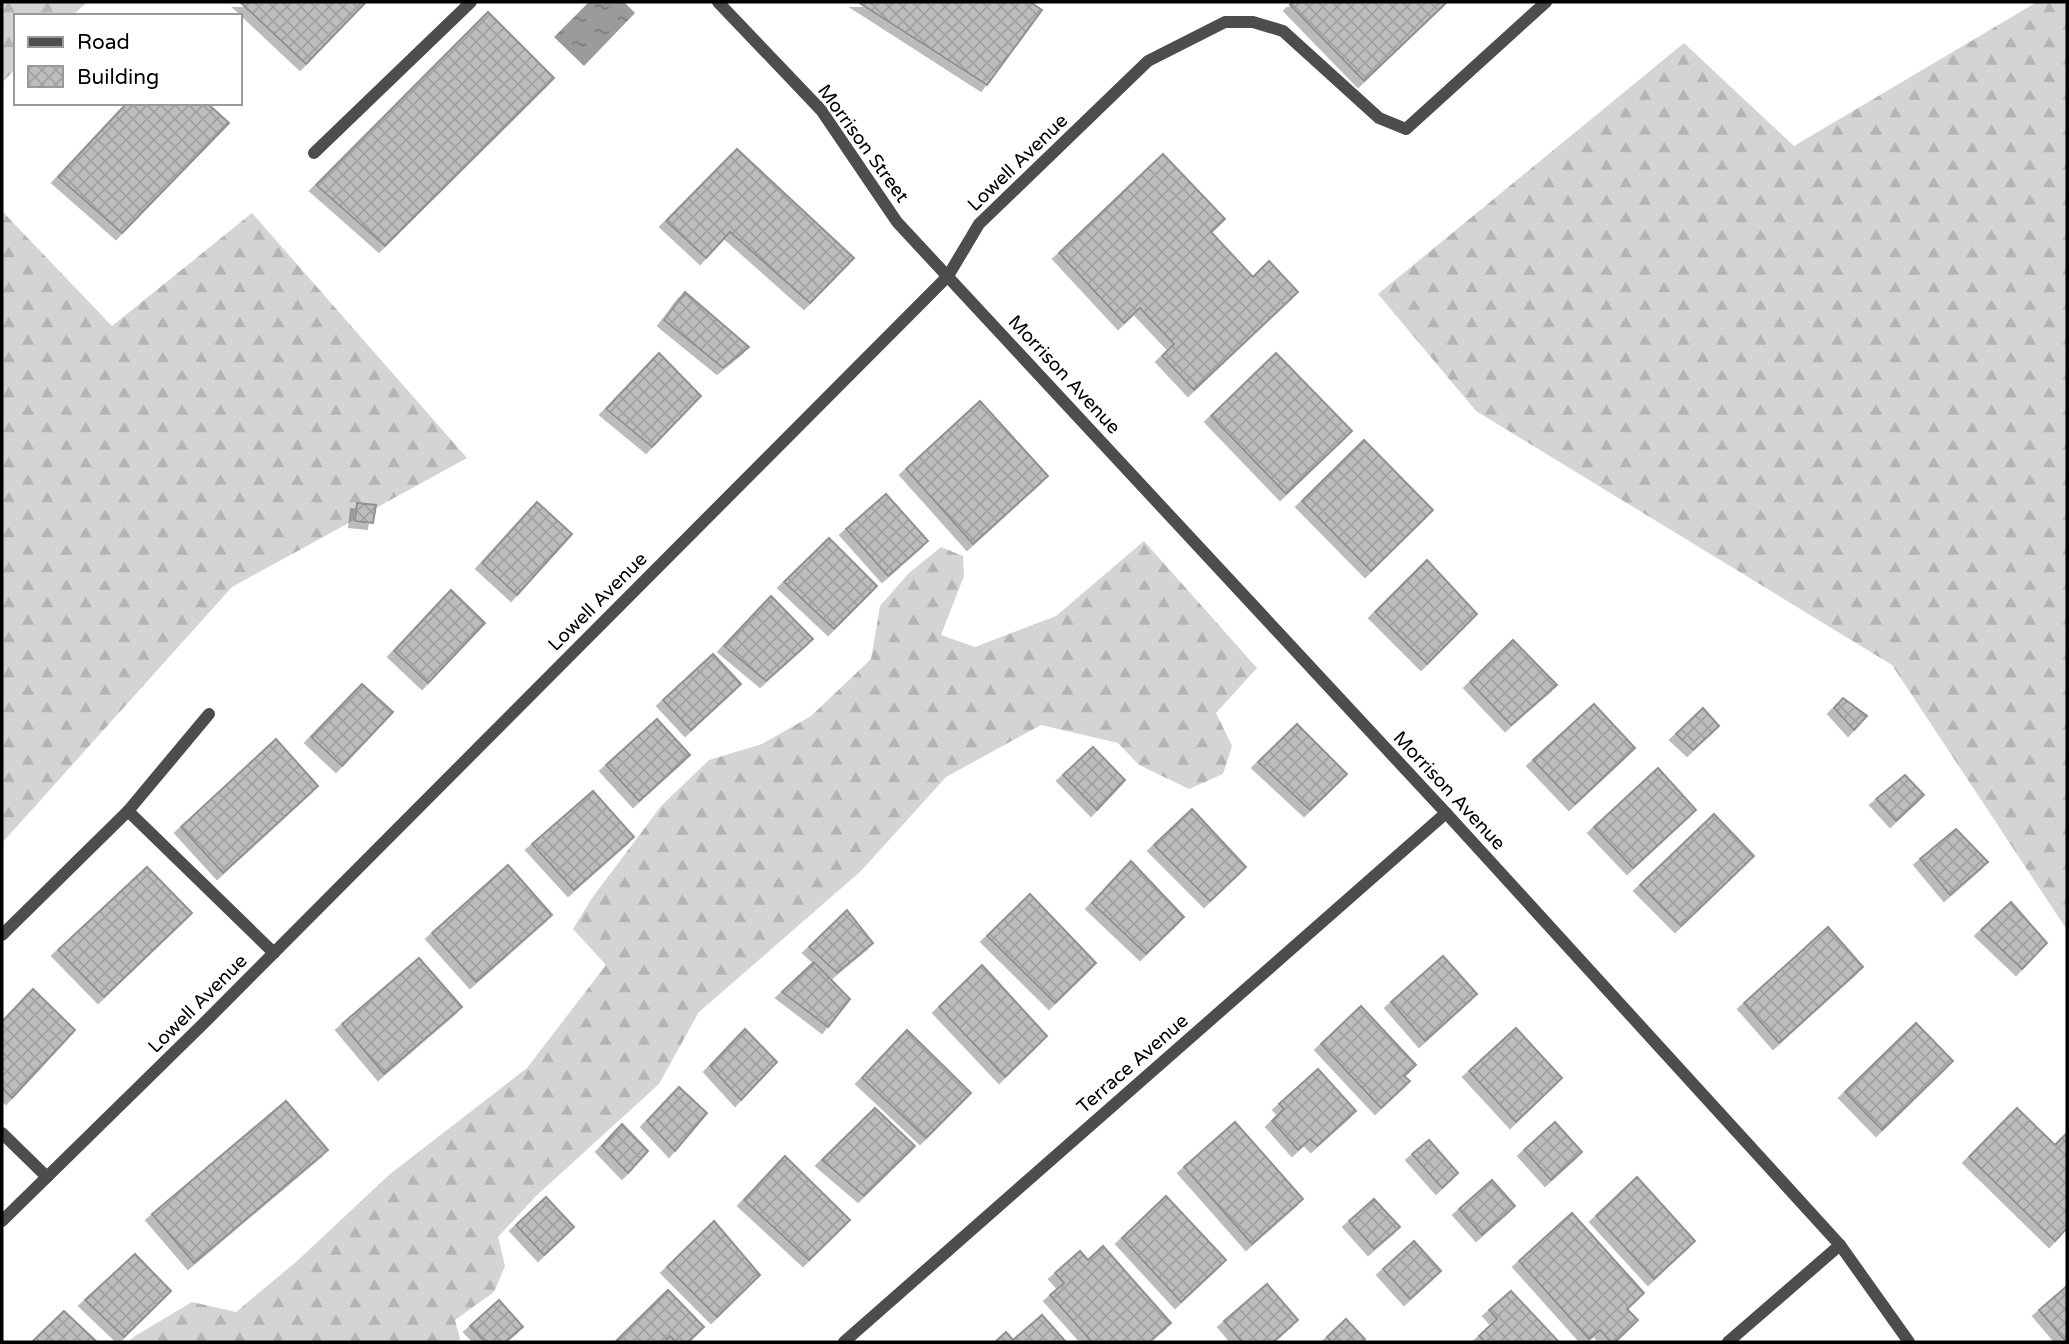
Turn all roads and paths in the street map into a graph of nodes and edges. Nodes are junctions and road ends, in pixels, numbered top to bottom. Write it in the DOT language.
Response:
graph roads {
  1 [pos="471,2"];
  2 [pos="718,2"];
  3 [pos="1546,2"];
  4 [pos="314,153"];
  5 [pos="948,276"];
  6 [pos="209,714"];
  7 [pos="128,811"];
  8 [pos="1446,813"];
  9 [pos="2,935"];
  10 [pos="274,953"];
  11 [pos="2,1133"];
  12 [pos="47,1177"];
  13 [pos="2,1221"];
  14 [pos="1840,1245"];
  15 [pos="844,1342"];
  16 [pos="1728,1342"];
  17 [pos="1909,1342"];
  1 -- 4 [label="street"];
  2 -- 5 [label="street, Morrison Street"];
  3 -- 5 [label="street, Lowell Avenue"];
  5 -- 8 [label="street, Morrison Avenue"];
  5 -- 10 [label="street, Lowell Avenue"];
  6 -- 7 [label="street"];
  7 -- 9 [label="street"];
  7 -- 10 [label="street"];
  8 -- 14 [label="street, Morrison Avenue"];
  8 -- 15 [label="street, Terrace Avenue"];
  10 -- 12 [label="street, Lowell Avenue"];
  11 -- 12 [label="street"];
  12 -- 13 [label="street, Lowell Avenue"];
  14 -- 16 [label="street"];
  14 -- 17 [label="street, Morrison Avenue"];
}
